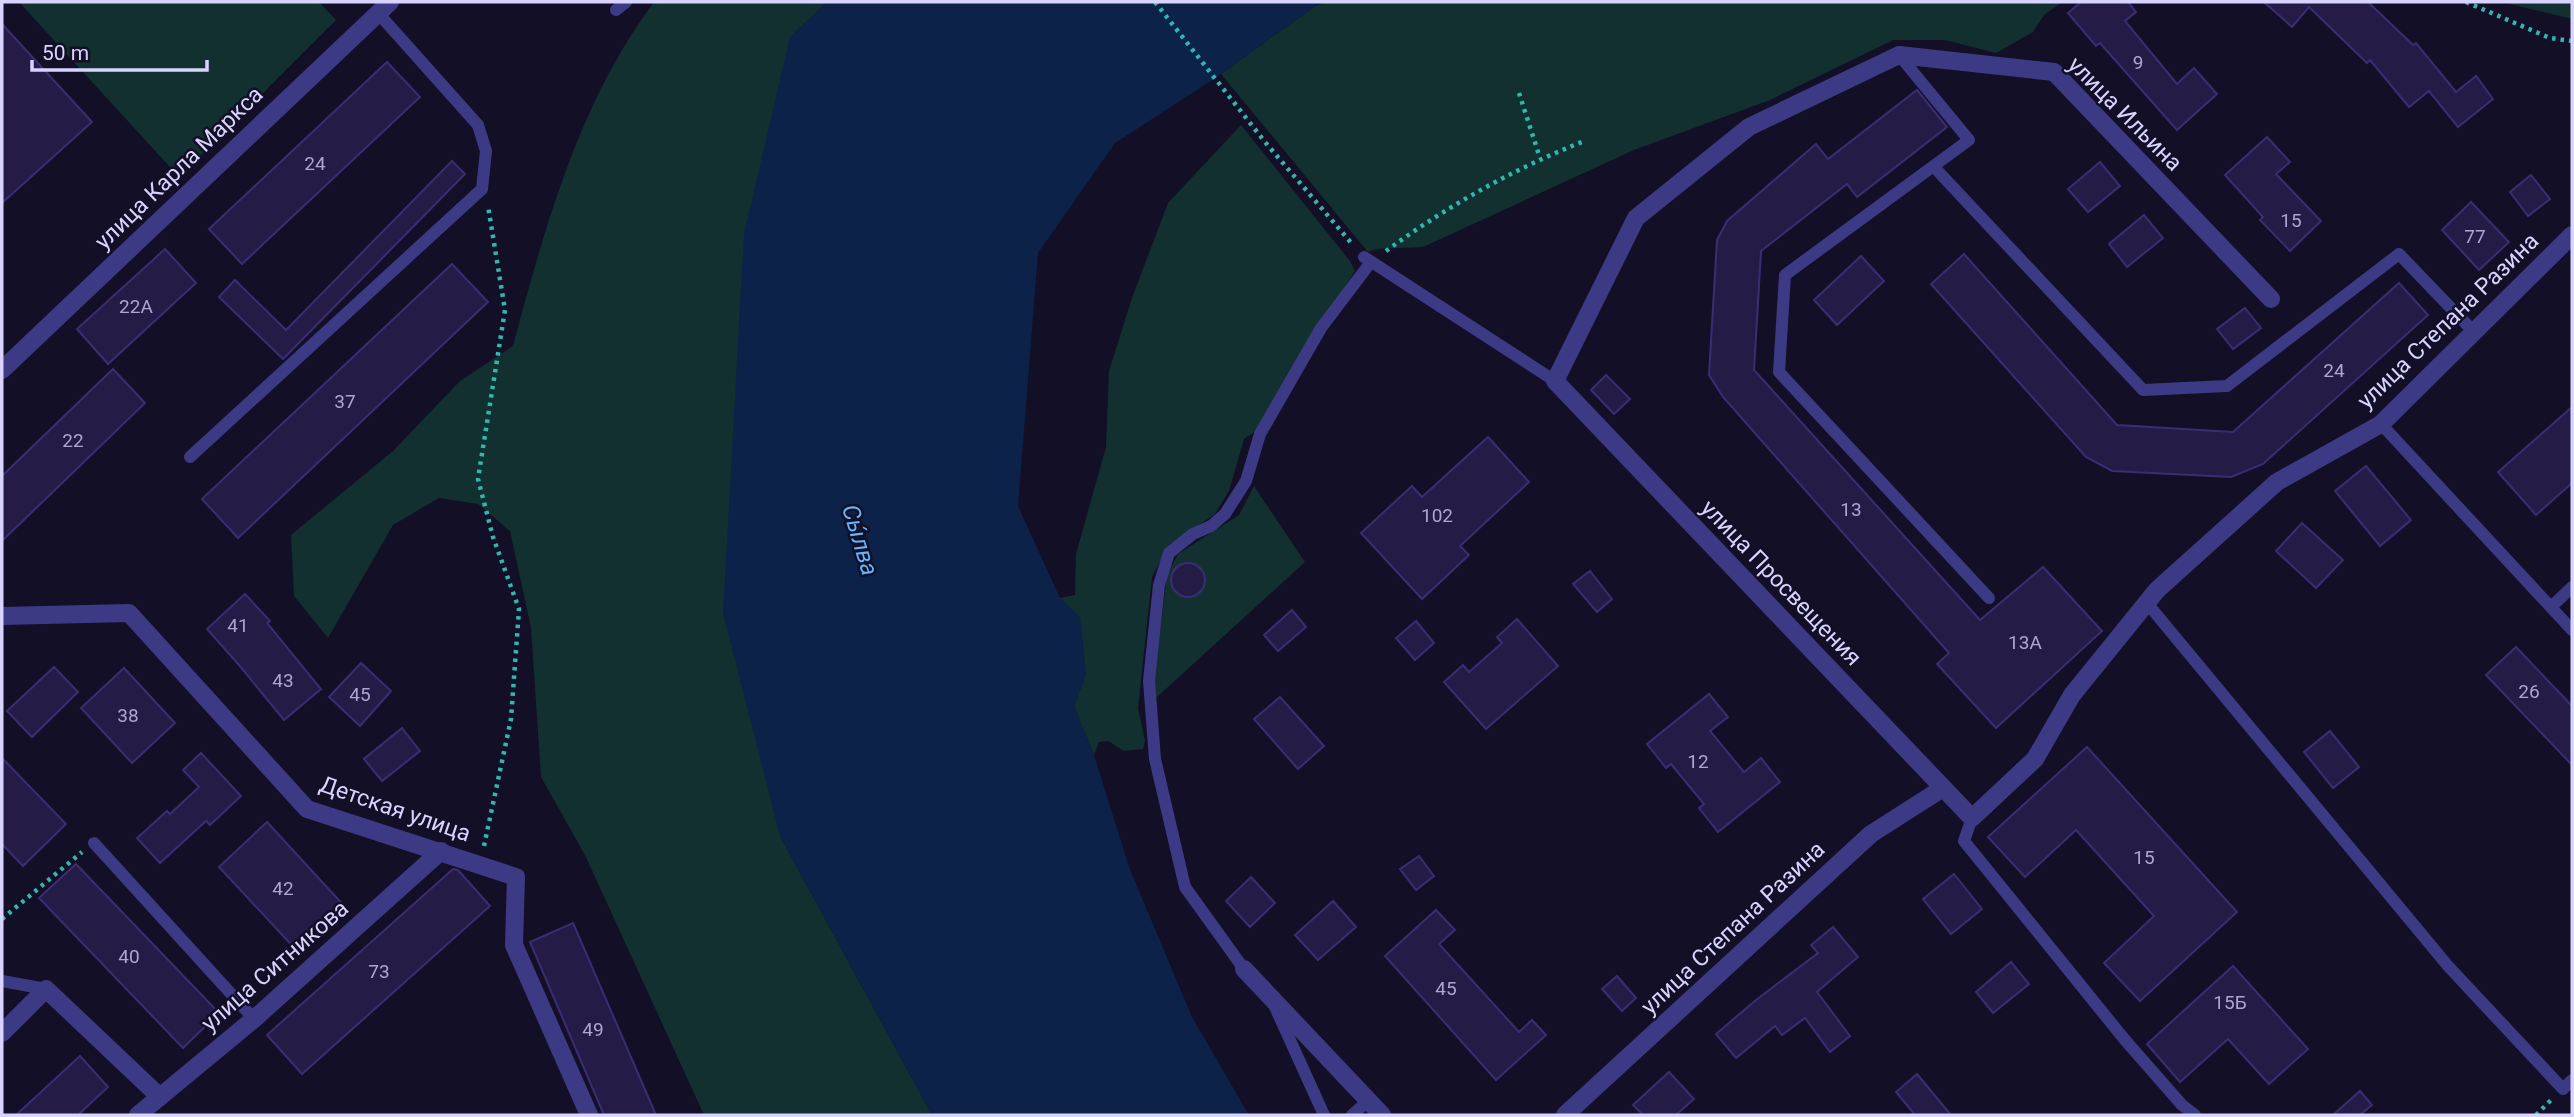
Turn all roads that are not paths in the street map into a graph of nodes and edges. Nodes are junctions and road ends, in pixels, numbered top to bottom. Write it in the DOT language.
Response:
graph roads {
  1 [pos="379,5"];
  2 [pos="1899,55"];
  3 [pos="1934,167"];
  4 [pos="2572,235"];
  5 [pos="2271,299"];
  6 [pos="2475,333"];
  7 [pos="2,370"];
  8 [pos="1555,381"];
  9 [pos="2381,424"];
  10 [pos="190,457"];
  11 [pos="2572,587"];
  12 [pos="1989,598"];
  13 [pos="2147,604"];
  14 [pos="2551,607"];
  15 [pos="2,617"];
  16 [pos="2572,630"];
  17 [pos="1943,788"];
  18 [pos="1972,818"];
  19 [pos="94,843"];
  20 [pos="441,851"];
  21 [pos="1244,969"];
  22 [pos="2,981"];
  23 [pos="46,989"];
  24 [pos="1270,996"];
  25 [pos="254,1019"];
  26 [pos="2,1033"];
  27 [pos="2572,1080"];
  28 [pos="160,1097"];
  29 [pos="1368,1101"];
  30 [pos="138,1115"];
  31 [pos="589,1115"];
  32 [pos="1324,1115"];
  33 [pos="1352,1115"];
  34 [pos="1382,1115"];
  35 [pos="1565,1115"];
  36 [pos="2195,1115"];
  1 -- 7 [label="street, улица Карла Маркса"];
  1 -- 10 [label="lane"];
  2 -- 3 [label="lane"];
  2 -- 5 [label="street, улица Ильина"];
  2 -- 8 [label="street"];
  3 -- 6 [label="lane"];
  3 -- 12 [label="lane"];
  4 -- 6 [label="street, улица Степана Разина"];
  6 -- 9 [label="street, улица Степана Разина"];
  8 -- 17 [label="street, улица Просвещения"];
  8 -- 21 [label="lane"];
  9 -- 13 [label="street, улица Степана Разина"];
  9 -- 14 [label="lane"];
  11 -- 14 [label="lane"];
  13 -- 18 [label="street, улица Степана Разина"];
  13 -- 27 [label="lane"];
  14 -- 16 [label="lane"];
  15 -- 20 [label="street, Детская улица"];
  17 -- 18 [label="street, улица Просвещения"];
  17 -- 35 [label="street, улица Степана Разина"];
  18 -- 36 [label="lane"];
  19 -- 25 [label="lane"];
  20 -- 25 [label="street, улица Ситникова"];
  20 -- 31 [label="street, Детская улица"];
  21 -- 24 [label="street"];
  22 -- 23 [label="lane"];
  23 -- 26 [label="street"];
  23 -- 28 [label="street"];
  24 -- 29 [label="street"];
  24 -- 32 [label="lane"];
  25 -- 28 [label="street, улица Ситникова"];
  28 -- 30 [label="street, улица Ситникова"];
  29 -- 33 [label="lane"];
  29 -- 34 [label="street"];
}
